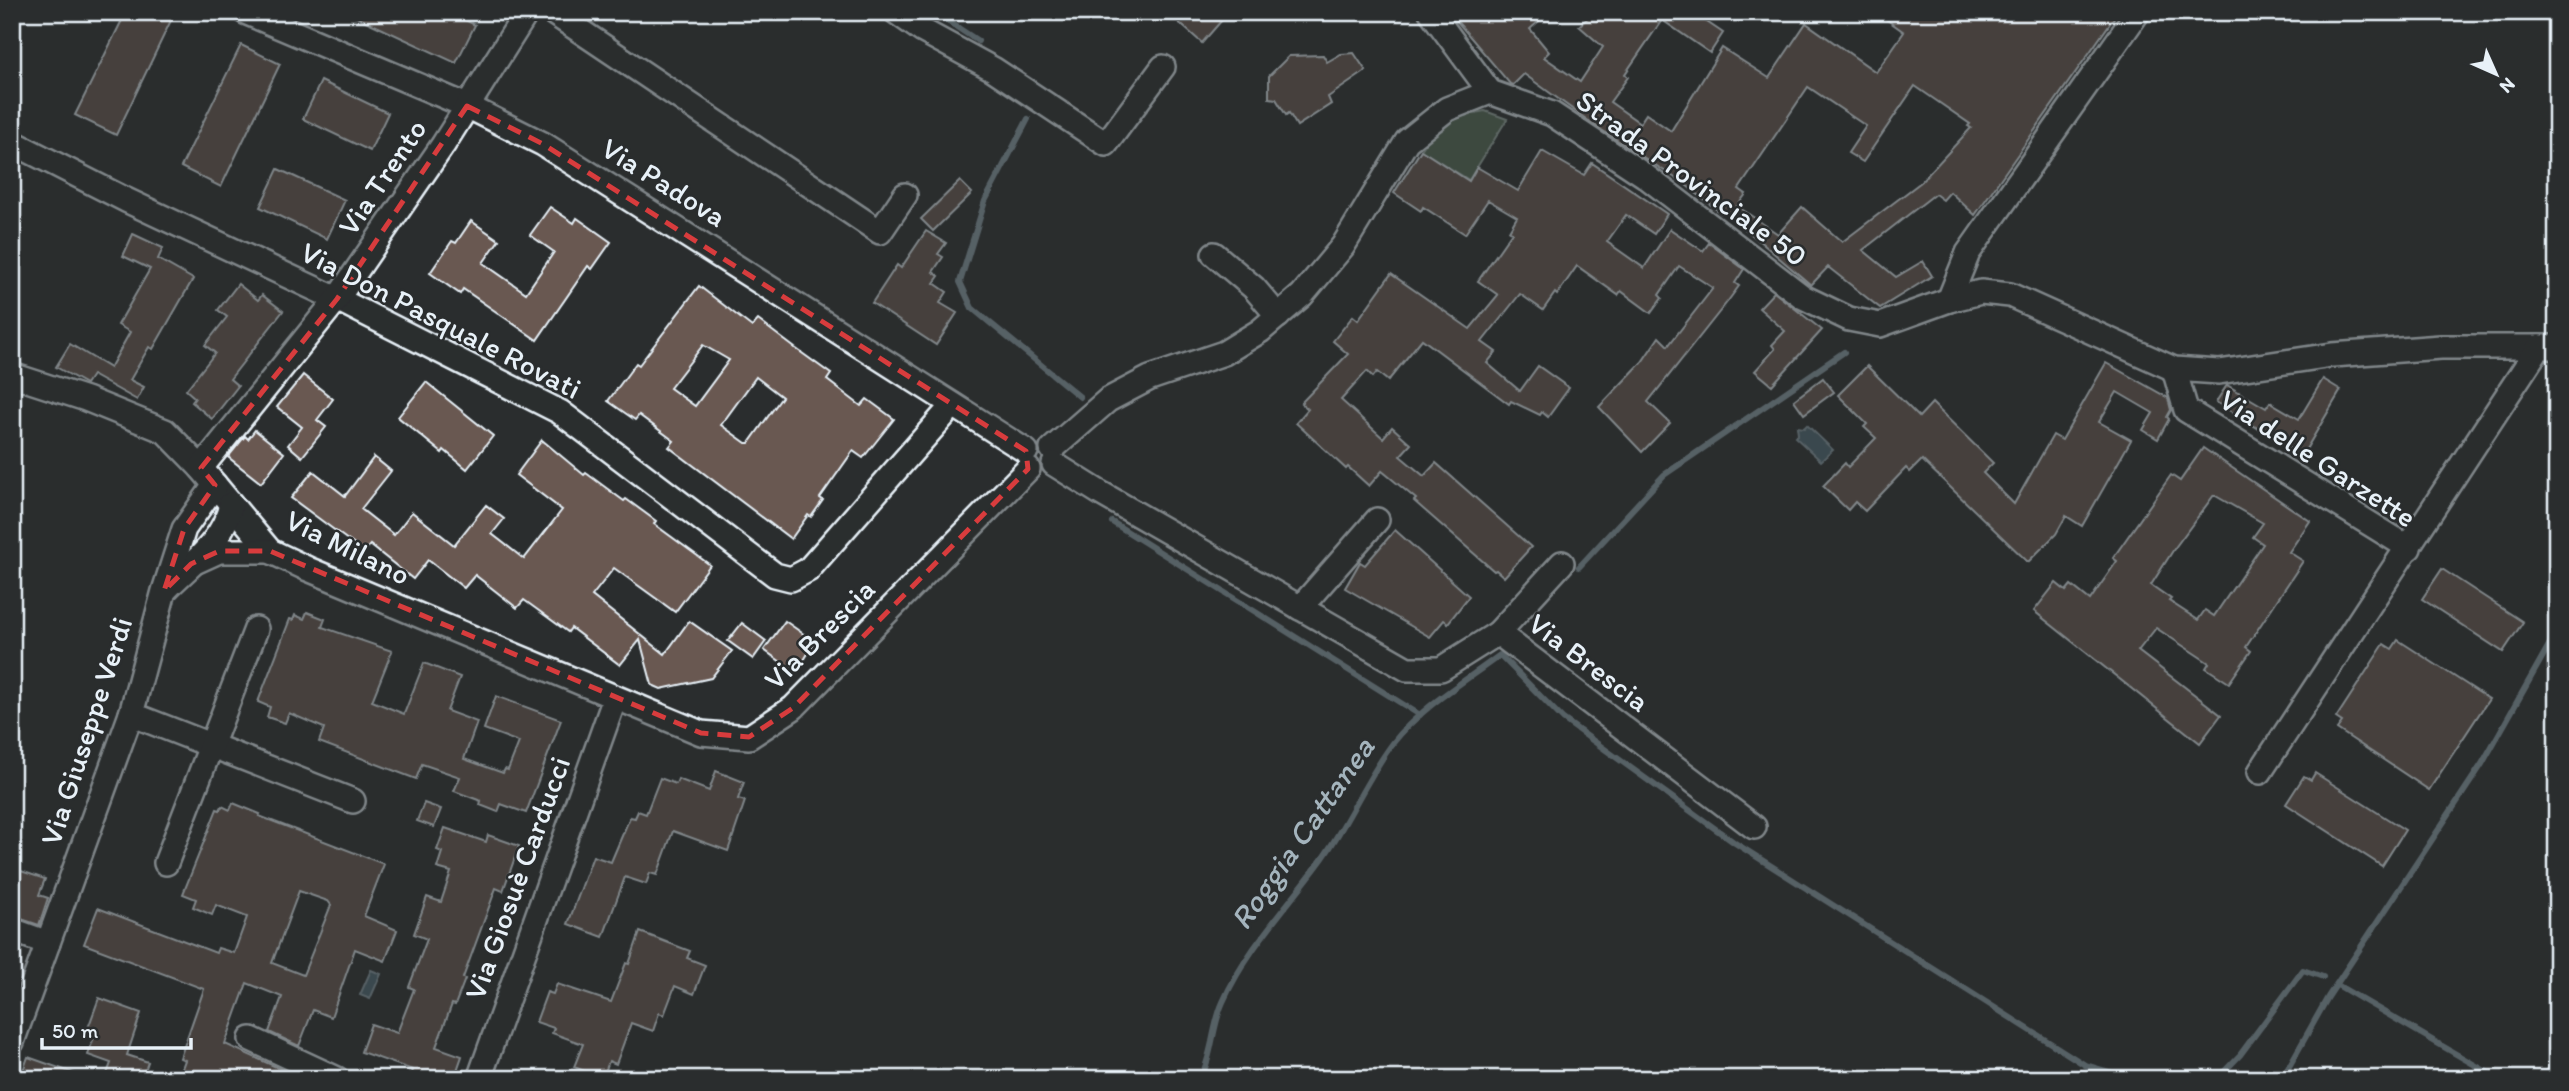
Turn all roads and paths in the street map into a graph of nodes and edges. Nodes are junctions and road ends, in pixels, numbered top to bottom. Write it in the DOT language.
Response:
graph roads {
  1 [pos="244,12"];
  2 [pos="527,12"];
  3 [pos="552,12"];
  4 [pos="897,12"];
  5 [pos="1431,12"];
  6 [pos="2138,12"];
  7 [pos="1163,68"];
  8 [pos="1490,92"];
  9 [pos="467,106"];
  10 [pos="12,142"];
  11 [pos="905,195"];
  12 [pos="1214,254"];
  13 [pos="337,299"];
  14 [pos="1949,300"];
  15 [pos="1278,316"];
  16 [pos="2548,347"];
  17 [pos="2174,369"];
  18 [pos="12,374"];
  19 [pos="953,405"];
  20 [pos="1053,456"];
  21 [pos="1027,460"];
  22 [pos="208,477"];
  23 [pos="231,504"];
  24 [pos="1377,520"];
  25 [pos="2409,548"];
  26 [pos="270,551"];
  27 [pos="194,563"];
  28 [pos="1562,563"];
  29 [pos="164,591"];
  30 [pos="1300,608"];
  31 [pos="256,629"];
  32 [pos="1498,633"];
  33 [pos="615,698"];
  34 [pos="131,714"];
  35 [pos="212,744"];
  36 [pos="2260,772"];
  37 [pos="353,801"];
  38 [pos="1754,827"];
  39 [pos="166,863"];
  40 [pos="12,930"];
  41 [pos="48,943"];
  42 [pos="251,1039"];
  43 [pos="12,1042"];
  44 [pos="337,1079"];
  45 [pos="478,1079"];
  1 -- 9 [label="street, Via Padova"];
  2 -- 9 [label="street, Via Trento"];
  3 -- 11 [label="street"];
  4 -- 7 [label="street"];
  5 -- 8 [label="street"];
  6 -- 14 [label="street"];
  8 -- 14 [label="street, Strada Provinciale 50"];
  8 -- 15 [label="street"];
  9 -- 13 [label="street, Via Trento"];
  9 -- 19 [label="street, Via Padova"];
  10 -- 13 [label="street, Via Don Pasquale Rovati"];
  12 -- 15 [label="street"];
  13 -- 19 [label="street, Via Don Pasquale Rovati"];
  13 -- 22 [label="street, Via Trento"];
  14 -- 17 [label="street, Strada Provinciale 50"];
  15 -- 20 [label="street"];
  16 -- 17 [label="street"];
  16 -- 25 [label="street"];
  17 -- 25 [label="street, Via delle Garzette"];
  18 -- 22 [label="street, Via Milano"];
  19 -- 21 [label="street, Via Padova"];
  20 -- 21 [label="street"];
  20 -- 30 [label="street, Via Brescia"];
  21 -- 33 [label="street, Via Brescia"];
  22 -- 23 [label="street, Via Milano"];
  22 -- 29 [label="street, Via Giuseppe Verdi"];
  23 -- 26 [label="street, Via Milano"];
  23 -- 27 [label="street"];
  24 -- 30 [label="street"];
  25 -- 36 [label="street, Via delle Garzette"];
  26 -- 27 [label="street"];
  26 -- 33 [label="street, Via Milano"];
  27 -- 29 [label="street"];
  28 -- 32 [label="street"];
  29 -- 34 [label="street, Via Giuseppe Verdi"];
  30 -- 32 [label="street, Via Brescia"];
  31 -- 35 [label="street"];
  32 -- 38 [label="street, Via Brescia"];
  33 -- 45 [label="street, Via Giosuè Carducci"];
  34 -- 35 [label="street"];
  34 -- 41 [label="street, Via Giuseppe Verdi"];
  35 -- 37 [label="street"];
  35 -- 39 [label="street"];
  40 -- 41 [label="street"];
  41 -- 43 [label="street, Via Giuseppe Verdi"];
  42 -- 44 [label="street"];
}
